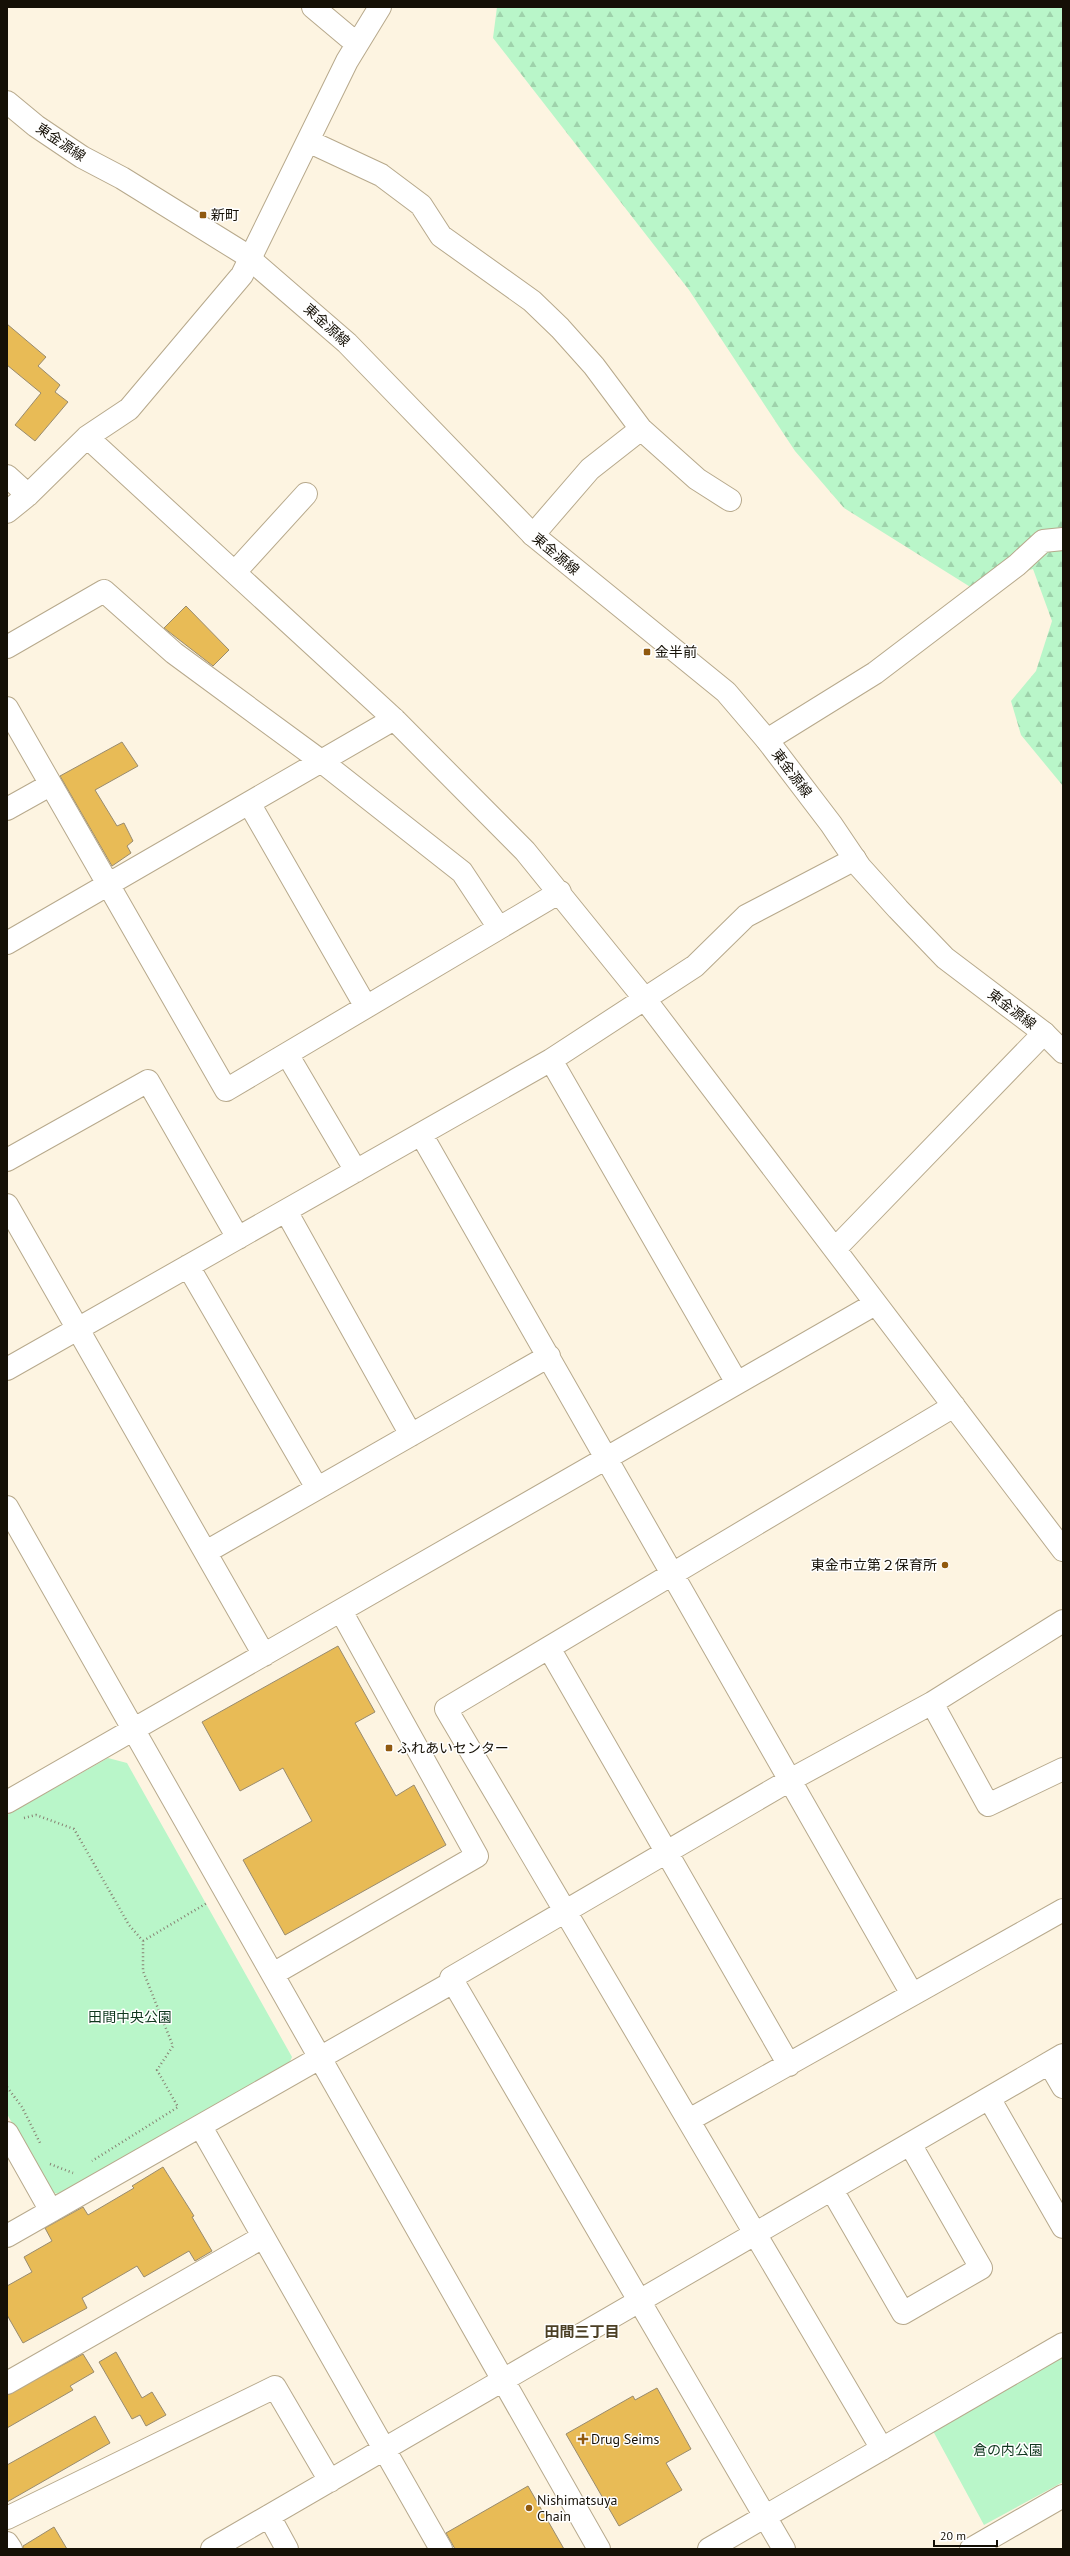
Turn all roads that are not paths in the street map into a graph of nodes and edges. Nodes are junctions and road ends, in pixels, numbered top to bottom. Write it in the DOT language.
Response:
graph roads {
  1 [pos="313,7"];
  2 [pos="380,7"];
  3 [pos="357,44"];
  4 [pos="7,102"];
  5 [pos="308,141"];
  6 [pos="251,260"];
  7 [pos="641,429"];
  8 [pos="88,437"];
  9 [pos="7,476"];
  10 [pos="306,494"];
  11 [pos="28,495"];
  12 [pos="730,500"];
  13 [pos="7,512"];
  14 [pos="533,535"];
  15 [pos="1063,539"];
  16 [pos="235,572"];
  17 [pos="7,647"];
  18 [pos="7,708"];
  19 [pos="394,719"];
  20 [pos="767,740"];
  21 [pos="321,761"];
  22 [pos="50,785"];
  23 [pos="249,803"];
  24 [pos="7,809"];
  25 [pos="855,859"];
  26 [pos="107,886"];
  27 [pos="560,892"];
  28 [pos="499,928"];
  29 [pos="8,942"];
  30 [pos="644,998"];
  31 [pos="366,1007"];
  32 [pos="1044,1033"];
  33 [pos="1063,1052"];
  34 [pos="287,1054"];
  35 [pos="551,1060"];
  36 [pos="421,1134"];
  37 [pos="7,1160"];
  38 [pos="356,1171"];
  39 [pos="7,1205"];
  40 [pos="286,1210"];
  41 [pos="238,1238"];
  42 [pos="835,1249"];
  43 [pos="188,1266"];
  44 [pos="875,1304"];
  45 [pos="79,1328"];
  46 [pos="548,1356"];
  47 [pos="7,1369"];
  48 [pos="737,1384"];
  49 [pos="954,1406"];
  50 [pos="411,1435"];
  51 [pos="607,1458"];
  52 [pos="317,1488"];
  53 [pos="7,1507"];
  54 [pos="1063,1550"];
  55 [pos="206,1552"];
  56 [pos="673,1574"];
  57 [pos="341,1611"];
  58 [pos="1063,1621"];
  59 [pos="549,1648"];
  60 [pos="264,1655"];
  61 [pos="932,1703"];
  62 [pos="134,1730"];
  63 [pos="1063,1769"];
  64 [pos="790,1780"];
  65 [pos="7,1802"];
  66 [pos="665,1852"];
  67 [pos="1063,1910"];
  68 [pos="565,1911"];
  69 [pos="274,1974"];
  70 [pos="453,1982"];
  71 [pos="912,1994"];
  72 [pos="320,2056"];
  73 [pos="1056,2059"];
  74 [pos="789,2065"];
  75 [pos="1063,2087"];
  76 [pos="989,2098"];
  77 [pos="689,2120"];
  78 [pos="201,2127"];
  79 [pos="7,2133"];
  80 [pos="910,2144"];
  81 [pos="832,2190"];
  82 [pos="51,2211"];
  83 [pos="1063,2227"];
  84 [pos="755,2234"];
  85 [pos="7,2236"];
  86 [pos="263,2237"];
  87 [pos="639,2301"];
  88 [pos="1063,2344"];
  89 [pos="502,2379"];
  90 [pos="7,2383"];
  91 [pos="882,2449"];
  92 [pos="384,2450"];
  93 [pos="330,2481"];
  94 [pos="1063,2496"];
  95 [pos="269,2516"];
  96 [pos="765,2517"];
  97 [pos="7,2518"];
  98 [pos="7,2543"];
  99 [pos="11,2549"];
  100 [pos="212,2549"];
  101 [pos="287,2549"];
  102 [pos="441,2549"];
  103 [pos="599,2549"];
  104 [pos="709,2549"];
  105 [pos="784,2549"];
  106 [pos="971,2549"];
  1 -- 3 [label="street"];
  2 -- 3 [label="street"];
  3 -- 5 [label="street"];
  4 -- 6 [label="street, 東金源線"];
  5 -- 6 [label="street"];
  5 -- 7 [label="street"];
  6 -- 8 [label="street"];
  6 -- 14 [label="street, 東金源線"];
  7 -- 12 [label="street"];
  7 -- 14 [label="street"];
  8 -- 11 [label="street"];
  8 -- 16 [label="street"];
  9 -- 11 [label="street"];
  10 -- 16 [label="street"];
  11 -- 13 [label="street"];
  14 -- 20 [label="street, 東金源線"];
  15 -- 20 [label="street"];
  16 -- 19 [label="street"];
  17 -- 21 [label="street"];
  18 -- 22 [label="street"];
  19 -- 21 [label="street"];
  19 -- 27 [label="street"];
  20 -- 25 [label="street, 東金源線"];
  21 -- 23 [label="street"];
  21 -- 28 [label="street"];
  22 -- 24 [label="street"];
  22 -- 26 [label="street"];
  23 -- 26 [label="street"];
  23 -- 31 [label="street"];
  25 -- 30 [label="street"];
  25 -- 32 [label="street, 東金源線"];
  26 -- 29 [label="street"];
  26 -- 34 [label="street"];
  27 -- 28 [label="street"];
  27 -- 30 [label="street"];
  28 -- 31 [label="street"];
  30 -- 35 [label="street"];
  30 -- 42 [label="street"];
  31 -- 34 [label="street"];
  32 -- 33 [label="street, 東金源線"];
  32 -- 42 [label="street"];
  34 -- 38 [label="street"];
  35 -- 36 [label="street"];
  35 -- 48 [label="street"];
  36 -- 38 [label="street"];
  36 -- 46 [label="street"];
  37 -- 41 [label="street"];
  38 -- 40 [label="street"];
  39 -- 45 [label="street"];
  40 -- 41 [label="street"];
  40 -- 50 [label="street"];
  41 -- 43 [label="street"];
  42 -- 44 [label="street"];
  43 -- 45 [label="street"];
  43 -- 52 [label="street"];
  44 -- 48 [label="street"];
  44 -- 49 [label="street"];
  45 -- 47 [label="street"];
  45 -- 55 [label="street"];
  46 -- 50 [label="street"];
  46 -- 51 [label="street"];
  48 -- 51 [label="street"];
  49 -- 54 [label="street"];
  49 -- 56 [label="street"];
  50 -- 52 [label="street"];
  51 -- 56 [label="street"];
  51 -- 57 [label="street"];
  52 -- 55 [label="street"];
  53 -- 62 [label="street"];
  55 -- 60 [label="street"];
  56 -- 59 [label="street"];
  56 -- 64 [label="street"];
  57 -- 60 [label="street"];
  57 -- 69 [label="street"];
  58 -- 61 [label="street"];
  59 -- 66 [label="street"];
  59 -- 68 [label="street"];
  60 -- 62 [label="street"];
  61 -- 63 [label="street"];
  61 -- 64 [label="street"];
  62 -- 65 [label="street"];
  62 -- 69 [label="street"];
  64 -- 66 [label="street"];
  64 -- 71 [label="street"];
  66 -- 68 [label="street"];
  66 -- 74 [label="street"];
  67 -- 71 [label="street"];
  68 -- 70 [label="street"];
  68 -- 77 [label="street"];
  69 -- 72 [label="street"];
  70 -- 72 [label="street"];
  70 -- 87 [label="street"];
  71 -- 74 [label="street"];
  72 -- 78 [label="street"];
  72 -- 89 [label="street"];
  73 -- 75 [label="street"];
  73 -- 76 [label="street"];
  74 -- 77 [label="street"];
  76 -- 80 [label="street"];
  76 -- 83 [label="street"];
  77 -- 84 [label="street"];
  78 -- 82 [label="street"];
  78 -- 86 [label="street"];
  79 -- 82 [label="street"];
  80 -- 81 [label="street"];
  80 -- 81 [label="street"];
  81 -- 84 [label="street"];
  82 -- 85 [label="street"];
  84 -- 87 [label="street"];
  84 -- 91 [label="street"];
  86 -- 90 [label="street"];
  86 -- 92 [label="street"];
  87 -- 89 [label="street"];
  87 -- 96 [label="street"];
  88 -- 91 [label="street"];
  89 -- 92 [label="street"];
  89 -- 103 [label="street"];
  91 -- 96 [label="street"];
  92 -- 93 [label="street"];
  92 -- 102 [label="street"];
  93 -- 95 [label="street"];
  93 -- 97 [label="street"];
  94 -- 106 [label="street"];
  95 -- 100 [label="street"];
  95 -- 101 [label="street"];
  96 -- 104 [label="street"];
  96 -- 105 [label="street"];
  98 -- 99 [label="street"];
}
